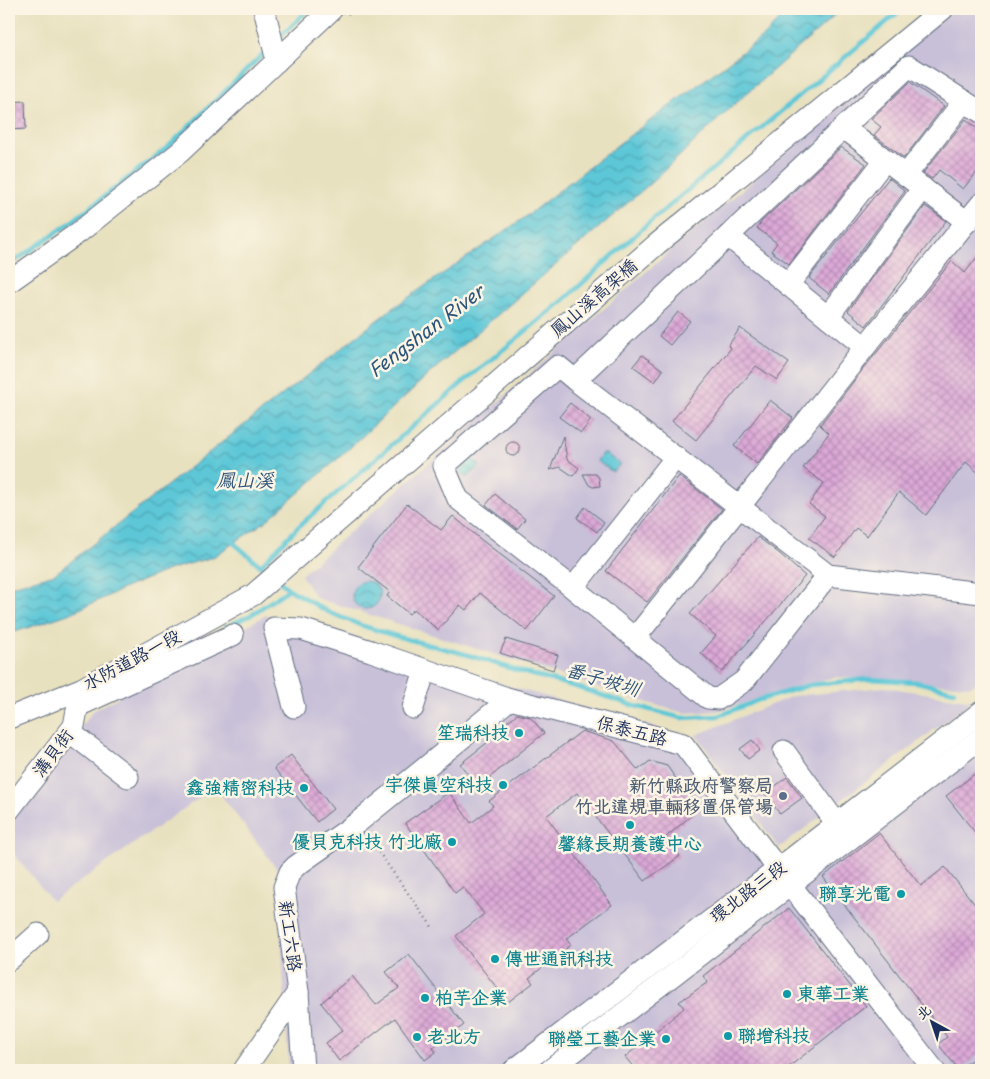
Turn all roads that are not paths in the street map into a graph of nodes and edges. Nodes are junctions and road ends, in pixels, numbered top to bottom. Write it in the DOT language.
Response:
graph roads {
  1 [pos="264,9"];
  2 [pos="332,9"];
  3 [pos="943,9"];
  4 [pos="277,61"];
  5 [pos="973,107"];
  6 [pos="844,128"];
  7 [pos="885,160"];
  8 [pos="914,182"];
  9 [pos="981,204"];
  10 [pos="967,222"];
  11 [pos="728,236"];
  12 [pos="9,282"];
  13 [pos="788,284"];
  14 [pos="828,317"];
  15 [pos="865,347"];
  16 [pos="575,380"];
  17 [pos="676,457"];
  18 [pos="740,506"];
  19 [pos="828,575"];
  20 [pos="573,588"];
  21 [pos="981,593"];
  22 [pos="252,595"];
  23 [pos="233,635"];
  24 [pos="635,638"];
  25 [pos="425,670"];
  26 [pos="79,697"];
  27 [pos="510,699"];
  28 [pos="294,707"];
  29 [pos="413,708"];
  30 [pos="981,712"];
  31 [pos="9,718"];
  32 [pos="70,732"];
  33 [pos="981,738"];
  34 [pos="784,751"];
  35 [pos="128,777"];
  36 [pos="9,810"];
  37 [pos="837,824"];
  38 [pos="784,877"];
  39 [pos="38,934"];
  40 [pos="9,960"];
  41 [pos="298,992"];
  42 [pos="244,1070"];
  43 [pos="302,1070"];
  44 [pos="514,1070"];
  45 [pos="550,1070"];
  46 [pos="934,1070"];
  1 -- 4 [label="street"];
  2 -- 4 [label="street"];
  3 -- 22 [label="street, 鳳山溪高架橋"];
  4 -- 12 [label="street"];
  5 -- 6 [label="street"];
  5 -- 8 [label="street"];
  6 -- 7 [label="street"];
  6 -- 11 [label="street"];
  7 -- 8 [label="street"];
  7 -- 13 [label="street"];
  8 -- 10 [label="street"];
  8 -- 14 [label="street"];
  9 -- 10 [label="street"];
  10 -- 15 [label="street"];
  11 -- 13 [label="street"];
  11 -- 16 [label="street"];
  13 -- 14 [label="street"];
  14 -- 15 [label="street"];
  15 -- 18 [label="street"];
  16 -- 17 [label="street"];
  16 -- 20 [label="street"];
  17 -- 18 [label="street"];
  17 -- 20 [label="street"];
  18 -- 19 [label="street"];
  18 -- 24 [label="street"];
  19 -- 21 [label="street"];
  19 -- 24 [label="street"];
  20 -- 24 [label="street"];
  22 -- 26 [label="street, 水防道路一段"];
  23 -- 26 [label="street"];
  25 -- 27 [label="street, 保泰五路"];
  25 -- 28 [label="street, 保泰五路"];
  25 -- 29 [label="street"];
  26 -- 31 [label="street, 水防道路一段"];
  26 -- 32 [label="street, 溝貝街"];
  27 -- 38 [label="street, 保泰五路"];
  27 -- 41 [label="street, 新工六路"];
  30 -- 37 [label="street, 環北路三段"];
  32 -- 35 [label="street"];
  32 -- 36 [label="street, 溝貝街"];
  33 -- 38 [label="street, 環北路三段"];
  34 -- 37 [label="street"];
  37 -- 38 [label="street, 環北路三段"];
  38 -- 44 [label="street, 環北路三段"];
  38 -- 45 [label="street, 環北路三段"];
  38 -- 46 [label="street, 保泰五路"];
  39 -- 40 [label="street"];
  41 -- 42 [label="street"];
  41 -- 43 [label="street, 新工六路"];
}
